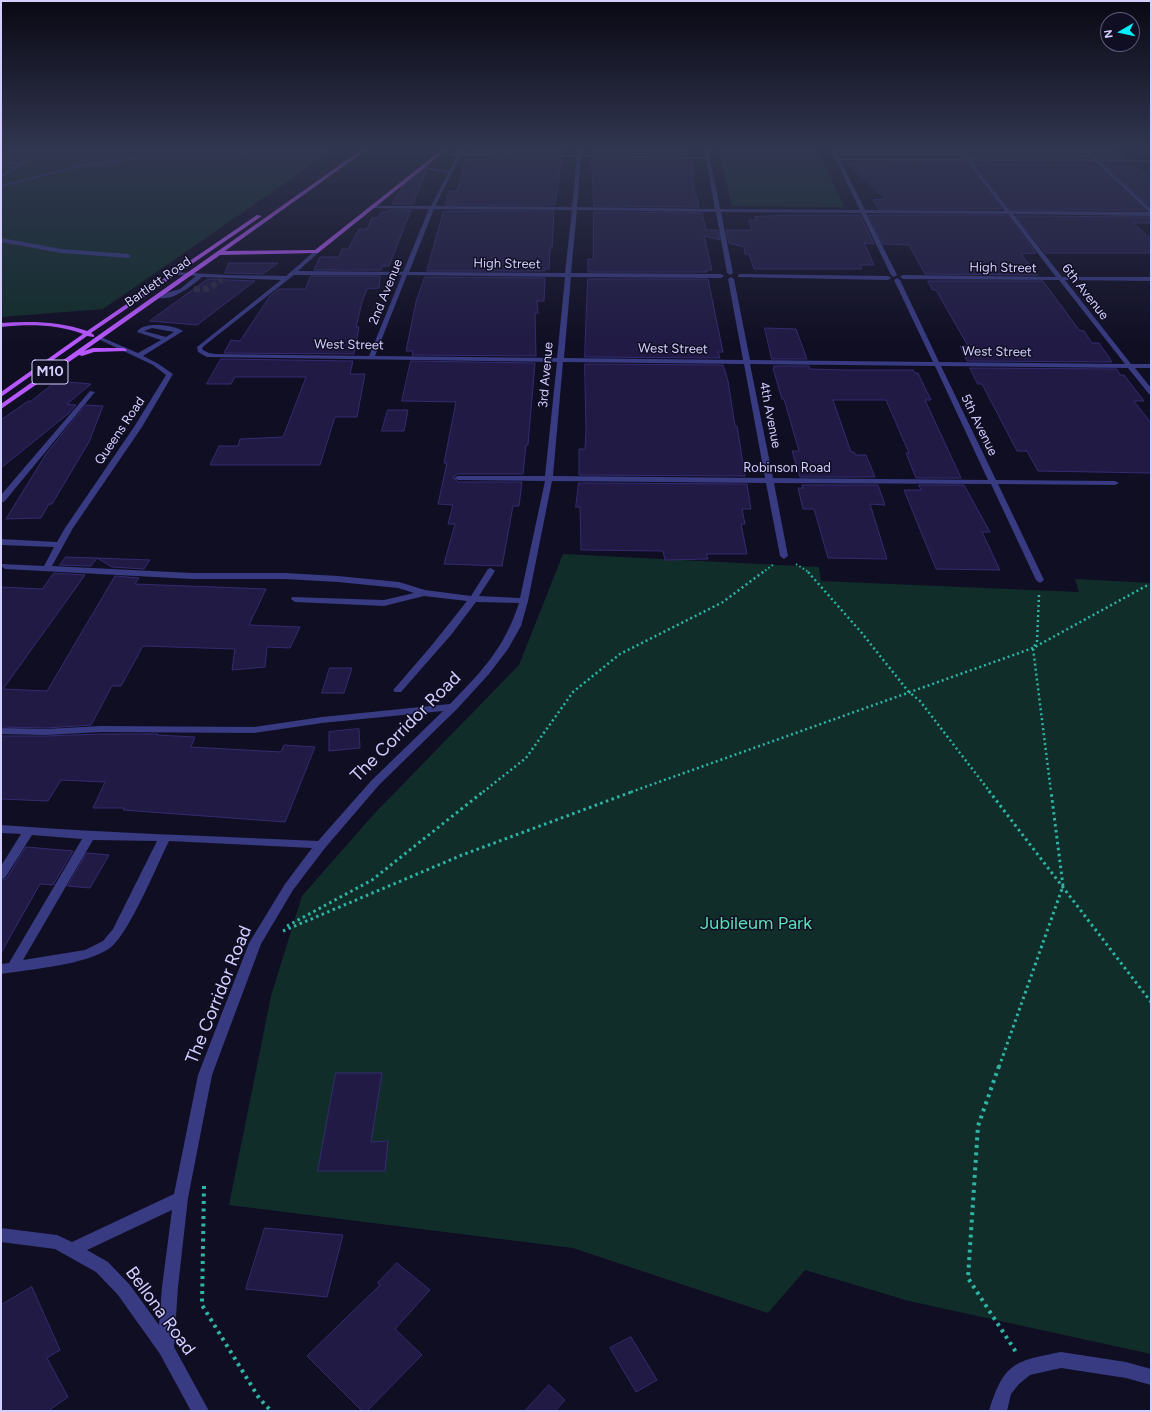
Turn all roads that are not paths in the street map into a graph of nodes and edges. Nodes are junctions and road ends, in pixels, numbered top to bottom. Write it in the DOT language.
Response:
graph roads {
  1 [pos="264,214"];
  2 [pos="275,214"];
  3 [pos="364,214"];
  4 [pos="430,214"];
  5 [pos="574,214"];
  6 [pos="719,214"];
  7 [pos="863,214"];
  8 [pos="1009,214"];
  9 [pos="1,240"];
  10 [pos="208,252"];
  11 [pos="316,252"];
  12 [pos="220,253"];
  13 [pos="128,256"];
  14 [pos="293,272"];
  15 [pos="178,273"];
  16 [pos="405,273"];
  17 [pos="190,275"];
  18 [pos="201,275"];
  19 [pos="568,276"];
  20 [pos="730,276"];
  21 [pos="287,278"];
  22 [pos="895,278"];
  23 [pos="1061,279"];
  24 [pos="1151,279"];
  25 [pos="168,289"];
  26 [pos="185,289"];
  27 [pos="194,289"];
  28 [pos="158,296"];
  29 [pos="1,325"];
  30 [pos="88,333"];
  31 [pos="99,338"];
  32 [pos="166,339"];
  33 [pos="124,350"];
  34 [pos="73,356"];
  35 [pos="138,356"];
  36 [pos="372,358"];
  37 [pos="560,360"];
  38 [pos="747,362"];
  39 [pos="936,364"];
  40 [pos="1129,366"];
  41 [pos="1151,366"];
  42 [pos="92,392"];
  43 [pos="1151,393"];
  44 [pos="1,395"];
  45 [pos="1,407"];
  46 [pos="458,478"];
  47 [pos="549,478"];
  48 [pos="770,480"];
  49 [pos="993,482"];
  50 [pos="1115,483"];
  51 [pos="1,500"];
  52 [pos="1,542"];
  53 [pos="60,545"];
  54 [pos="784,556"];
  55 [pos="5,566"];
  56 [pos="46,568"];
  57 [pos="491,571"];
  58 [pos="1040,580"];
  59 [pos="424,593"];
  60 [pos="295,599"];
  61 [pos="475,599"];
  62 [pos="524,601"];
  63 [pos="398,690"];
  64 [pos="453,707"];
  65 [pos="1,731"];
  66 [pos="1,829"];
  67 [pos="28,831"];
  68 [pos="90,836"];
  69 [pos="164,837"];
  70 [pos="322,845"];
  71 [pos="1,875"];
  72 [pos="7,968"];
  73 [pos="181,1198"];
  74 [pos="1,1235"];
  75 [pos="72,1250"];
  76 [pos="166,1348"];
  77 [pos="1151,1377"];
  78 [pos="200,1411"];
  79 [pos="998,1411"];
  1 -- 10 [label="main road, Bartlett Road / M10"];
  2 -- 12 [label="main road, Bartlett Road / M10"];
  3 -- 11 [label="main road"];
  4 -- 16 [label="street, 2nd Avenue"];
  5 -- 19 [label="street, 3rd Avenue"];
  6 -- 20 [label="street, 4th Avenue"];
  7 -- 22 [label="street, 5th Avenue"];
  8 -- 23 [label="street, 6th Avenue"];
  9 -- 13 [label="street"];
  10 -- 12 [label="main road"];
  10 -- 15 [label="main road, Bartlett Road / M10"];
  11 -- 12 [label="main road"];
  11 -- 14 [label="street"];
  12 -- 17 [label="main road, Bartlett Road / M10"];
  14 -- 16 [label="street, High Street"];
  14 -- 21 [label="street"];
  15 -- 17 [label="street"];
  15 -- 30 [label="main road, Bartlett Road / M10"];
  16 -- 19 [label="street, High Street"];
  16 -- 36 [label="street, 2nd Avenue"];
  17 -- 18 [label="street"];
  17 -- 25 [label="main road, Bartlett Road / M10"];
  18 -- 21 [label="street"];
  18 -- 26 [label="street"];
  19 -- 20 [label="street, High Street"];
  19 -- 37 [label="street, 3rd Avenue"];
  20 -- 22 [label="street, High Street"];
  20 -- 38 [label="street, 4th Avenue"];
  21 -- 36 [label="street, West Street"];
  22 -- 23 [label="street, High Street"];
  22 -- 39 [label="street, 5th Avenue"];
  23 -- 24 [label="street, High Street"];
  23 -- 40 [label="street, 6th Avenue"];
  25 -- 26 [label="street"];
  25 -- 28 [label="main road, Bartlett Road / M10"];
  26 -- 27 [label="street"];
  26 -- 28 [label="street"];
  28 -- 31 [label="main road, Bartlett Road / M10"];
  29 -- 30 [label="main road"];
  30 -- 31 [label="main road"];
  30 -- 44 [label="main road, Bartlett Road / M10"];
  31 -- 33 [label="street, Queens Road"];
  31 -- 34 [label="main road, Bartlett Road / M10"];
  32 -- 32 [label="street"];
  32 -- 35 [label="street"];
  33 -- 34 [label="main road"];
  33 -- 35 [label="street, Queens Road"];
  34 -- 45 [label="main road, Bartlett Road / M10"];
  35 -- 53 [label="street, Queens Road"];
  36 -- 37 [label="street, West Street"];
  37 -- 38 [label="street, West Street"];
  37 -- 47 [label="street, 3rd Avenue"];
  38 -- 39 [label="street, West Street"];
  38 -- 48 [label="street, 4th Avenue"];
  39 -- 40 [label="street, West Street"];
  39 -- 49 [label="street, 5th Avenue"];
  40 -- 41 [label="street, West Street"];
  40 -- 43 [label="street, 6th Avenue"];
  42 -- 51 [label="street"];
  46 -- 47 [label="street, Robinson Road"];
  47 -- 48 [label="street, Robinson Road"];
  47 -- 62 [label="street, 3rd Avenue"];
  48 -- 49 [label="street, Robinson Road"];
  48 -- 54 [label="street, 4th Avenue"];
  49 -- 50 [label="street, Robinson Road"];
  49 -- 58 [label="street, 5th Avenue"];
  52 -- 53 [label="street"];
  53 -- 56 [label="street, Queens Road"];
  55 -- 56 [label="street"];
  56 -- 59 [label="street"];
  57 -- 61 [label="street"];
  59 -- 60 [label="street"];
  59 -- 61 [label="street"];
  61 -- 62 [label="street"];
  61 -- 63 [label="street"];
  62 -- 64 [label="street, The Corridor Road"];
  64 -- 65 [label="street"];
  64 -- 70 [label="street, The Corridor Road"];
  66 -- 67 [label="street"];
  67 -- 68 [label="street"];
  67 -- 71 [label="street"];
  68 -- 69 [label="street"];
  68 -- 72 [label="street"];
  69 -- 70 [label="street"];
  69 -- 72 [label="street"];
  70 -- 73 [label="street, The Corridor Road"];
  73 -- 75 [label="street"];
  73 -- 76 [label="street, The Corridor Road"];
  74 -- 75 [label="street, Bellona Road"];
  75 -- 76 [label="street, Bellona Road"];
  76 -- 78 [label="street, Bellona Road"];
  77 -- 79 [label="street"];
}
